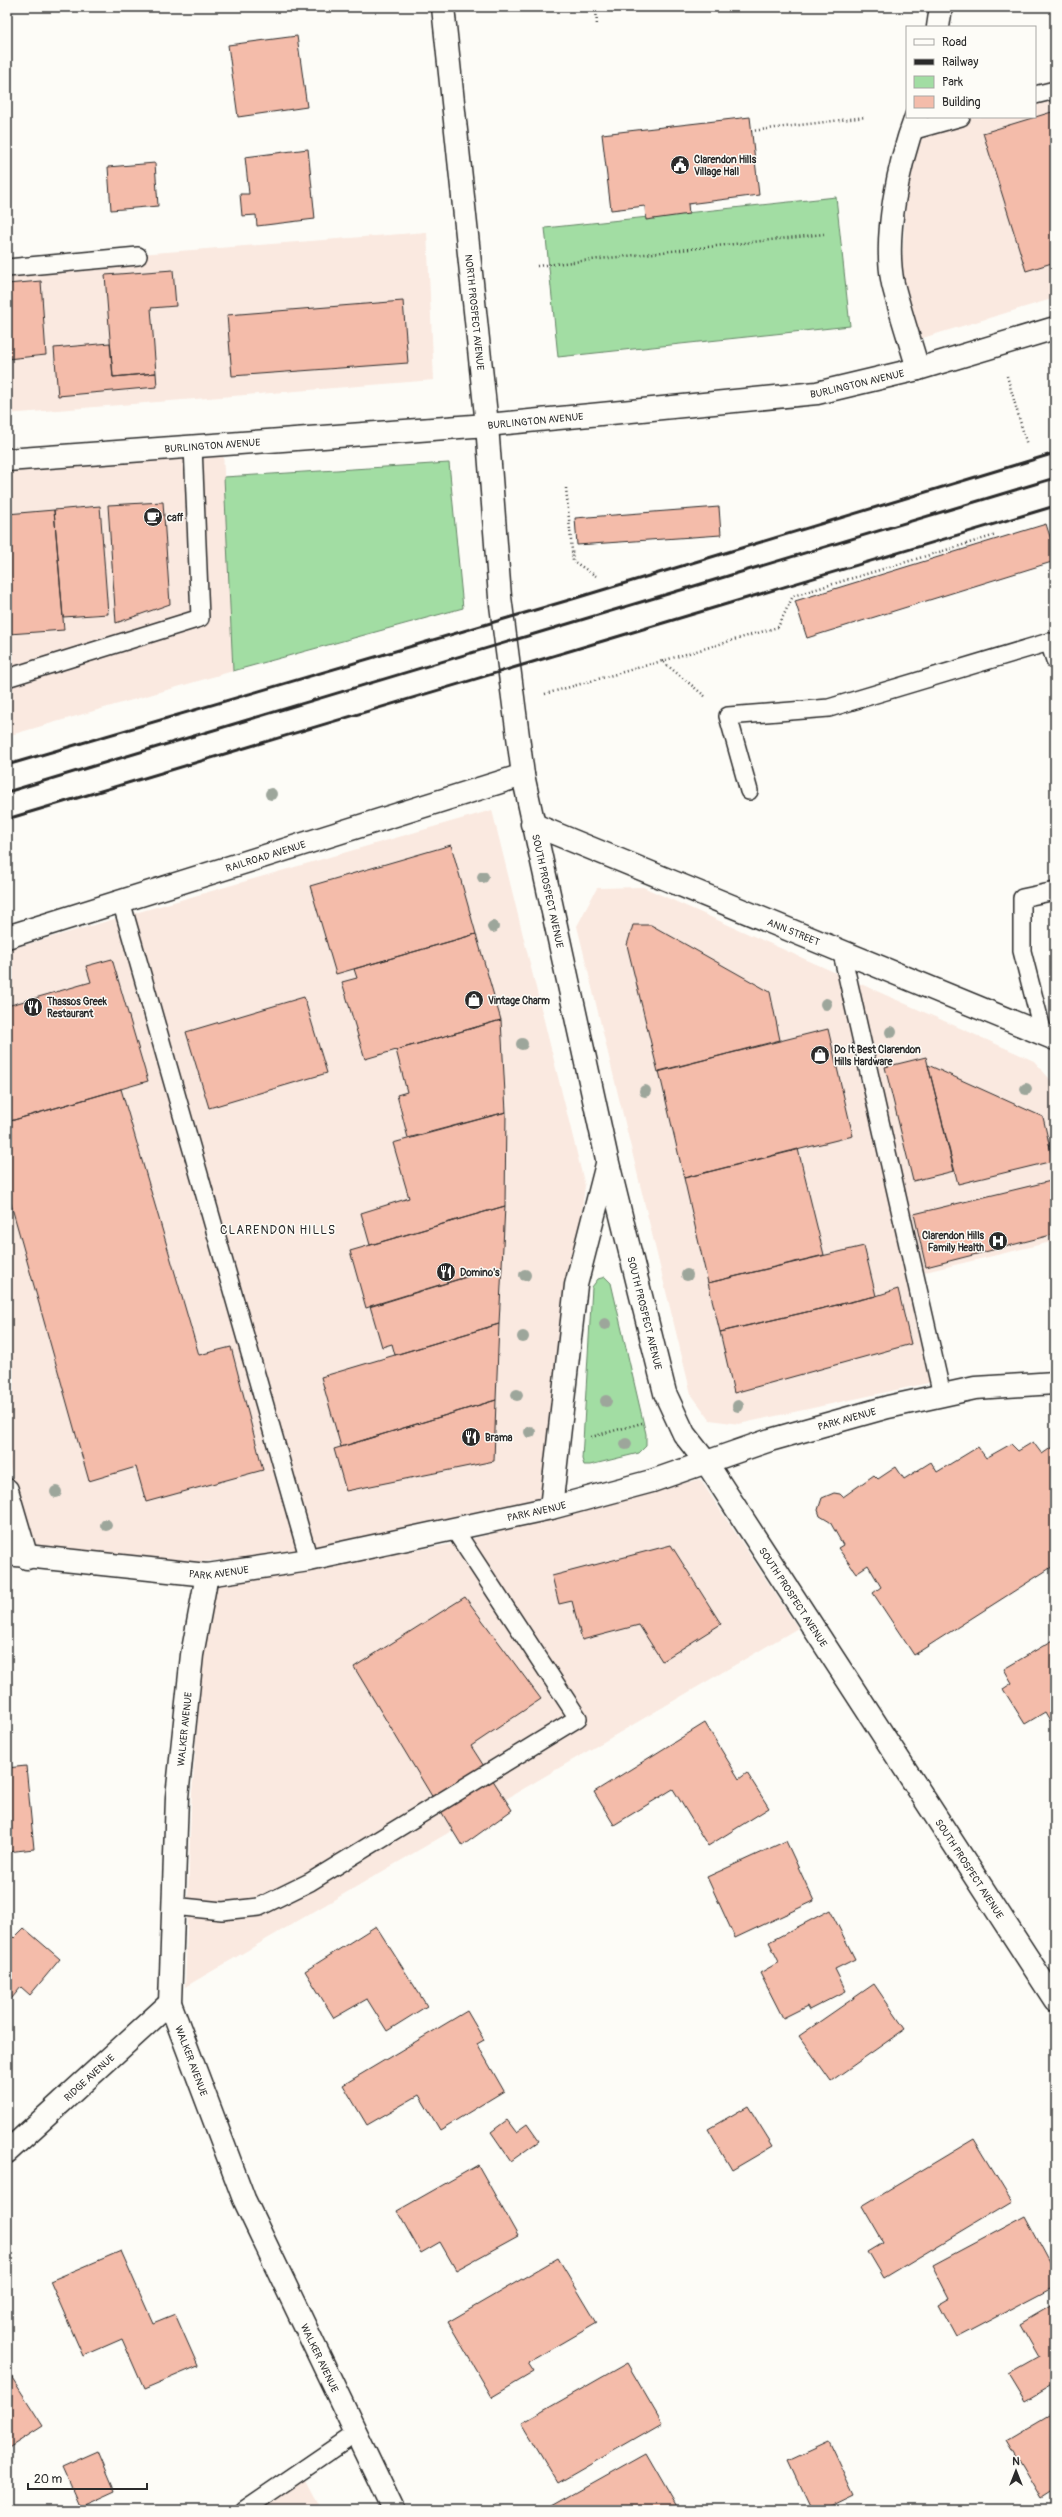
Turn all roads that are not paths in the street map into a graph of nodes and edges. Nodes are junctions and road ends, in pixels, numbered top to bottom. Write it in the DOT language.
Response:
graph roads {
  1 [pos="443,7"];
  2 [pos="941,7"];
  3 [pos="938,26"];
  4 [pos="1055,90"];
  5 [pos="1036,95"];
  6 [pos="954,118"];
  7 [pos="914,124"];
  8 [pos="138,256"];
  9 [pos="7,268"];
  10 [pos="1055,328"];
  11 [pos="918,369"];
  12 [pos="487,425"];
  13 [pos="193,446"];
  14 [pos="7,460"];
  15 [pos="502,619"];
  16 [pos="1055,660"];
  17 [pos="7,678"];
  18 [pos="523,775"];
  19 [pos="749,791"];
  20 [pos="532,824"];
  21 [pos="1055,890"];
  22 [pos="121,901"];
  23 [pos="7,937"];
  24 [pos="841,949"];
  25 [pos="1051,1033"];
  26 [pos="608,1161"];
  27 [pos="1055,1383"];
  28 [pos="942,1394"];
  29 [pos="706,1462"];
  30 [pos="7,1490"];
  31 [pos="550,1508"];
  32 [pos="454,1529"];
  33 [pos="17,1556"];
  34 [pos="309,1560"];
  35 [pos="207,1575"];
  36 [pos="173,1906"];
  37 [pos="1055,2000"];
  38 [pos="170,2002"];
  39 [pos="7,2152"];
  40 [pos="355,2434"];
  41 [pos="244,2510"];
  42 [pos="393,2510"];
  1 -- 12 [label="street, NORTH PROSPECT AVENUE"];
  2 -- 3 [label="street"];
  4 -- 5 [label="lane"];
  6 -- 7 [label="lane"];
  7 -- 11 [label="street"];
  8 -- 9 [label="lane"];
  10 -- 11 [label="street, BURLINGTON AVENUE"];
  11 -- 12 [label="street, BURLINGTON AVENUE"];
  12 -- 13 [label="street, BURLINGTON AVENUE"];
  12 -- 15 [label="street, NORTH PROSPECT AVENUE"];
  13 -- 14 [label="street, BURLINGTON AVENUE"];
  13 -- 17 [label="lane"];
  15 -- 18 [label="street, SOUTH PROSPECT AVENUE"];
  16 -- 19 [label="lane"];
  18 -- 20 [label="street, SOUTH PROSPECT AVENUE"];
  18 -- 22 [label="street, RAILROAD AVENUE"];
  20 -- 24 [label="street, ANN STREET"];
  20 -- 26 [label="street, SOUTH PROSPECT AVENUE"];
  21 -- 25 [label="lane"];
  22 -- 23 [label="street, RAILROAD AVENUE"];
  22 -- 34 [label="lane"];
  24 -- 25 [label="street, ANN STREET"];
  24 -- 28 [label="lane"];
  26 -- 29 [label="street, SOUTH PROSPECT AVENUE"];
  26 -- 31 [label="street, SOUTH PROSPECT AVENUE"];
  27 -- 28 [label="street, PARK AVENUE"];
  28 -- 29 [label="street, PARK AVENUE"];
  29 -- 31 [label="street, PARK AVENUE"];
  29 -- 37 [label="street, SOUTH PROSPECT AVENUE"];
  30 -- 33 [label="street"];
  31 -- 32 [label="street, PARK AVENUE"];
  32 -- 34 [label="street, PARK AVENUE"];
  32 -- 36 [label="lane"];
  33 -- 35 [label="street, PARK AVENUE"];
  34 -- 35 [label="street, PARK AVENUE"];
  35 -- 36 [label="street, WALKER AVENUE"];
  36 -- 38 [label="street, WALKER AVENUE"];
  38 -- 39 [label="street, RIDGE AVENUE"];
  38 -- 40 [label="street, WALKER AVENUE"];
  40 -- 41 [label="lane"];
  40 -- 42 [label="street, WALKER AVENUE"];
}
